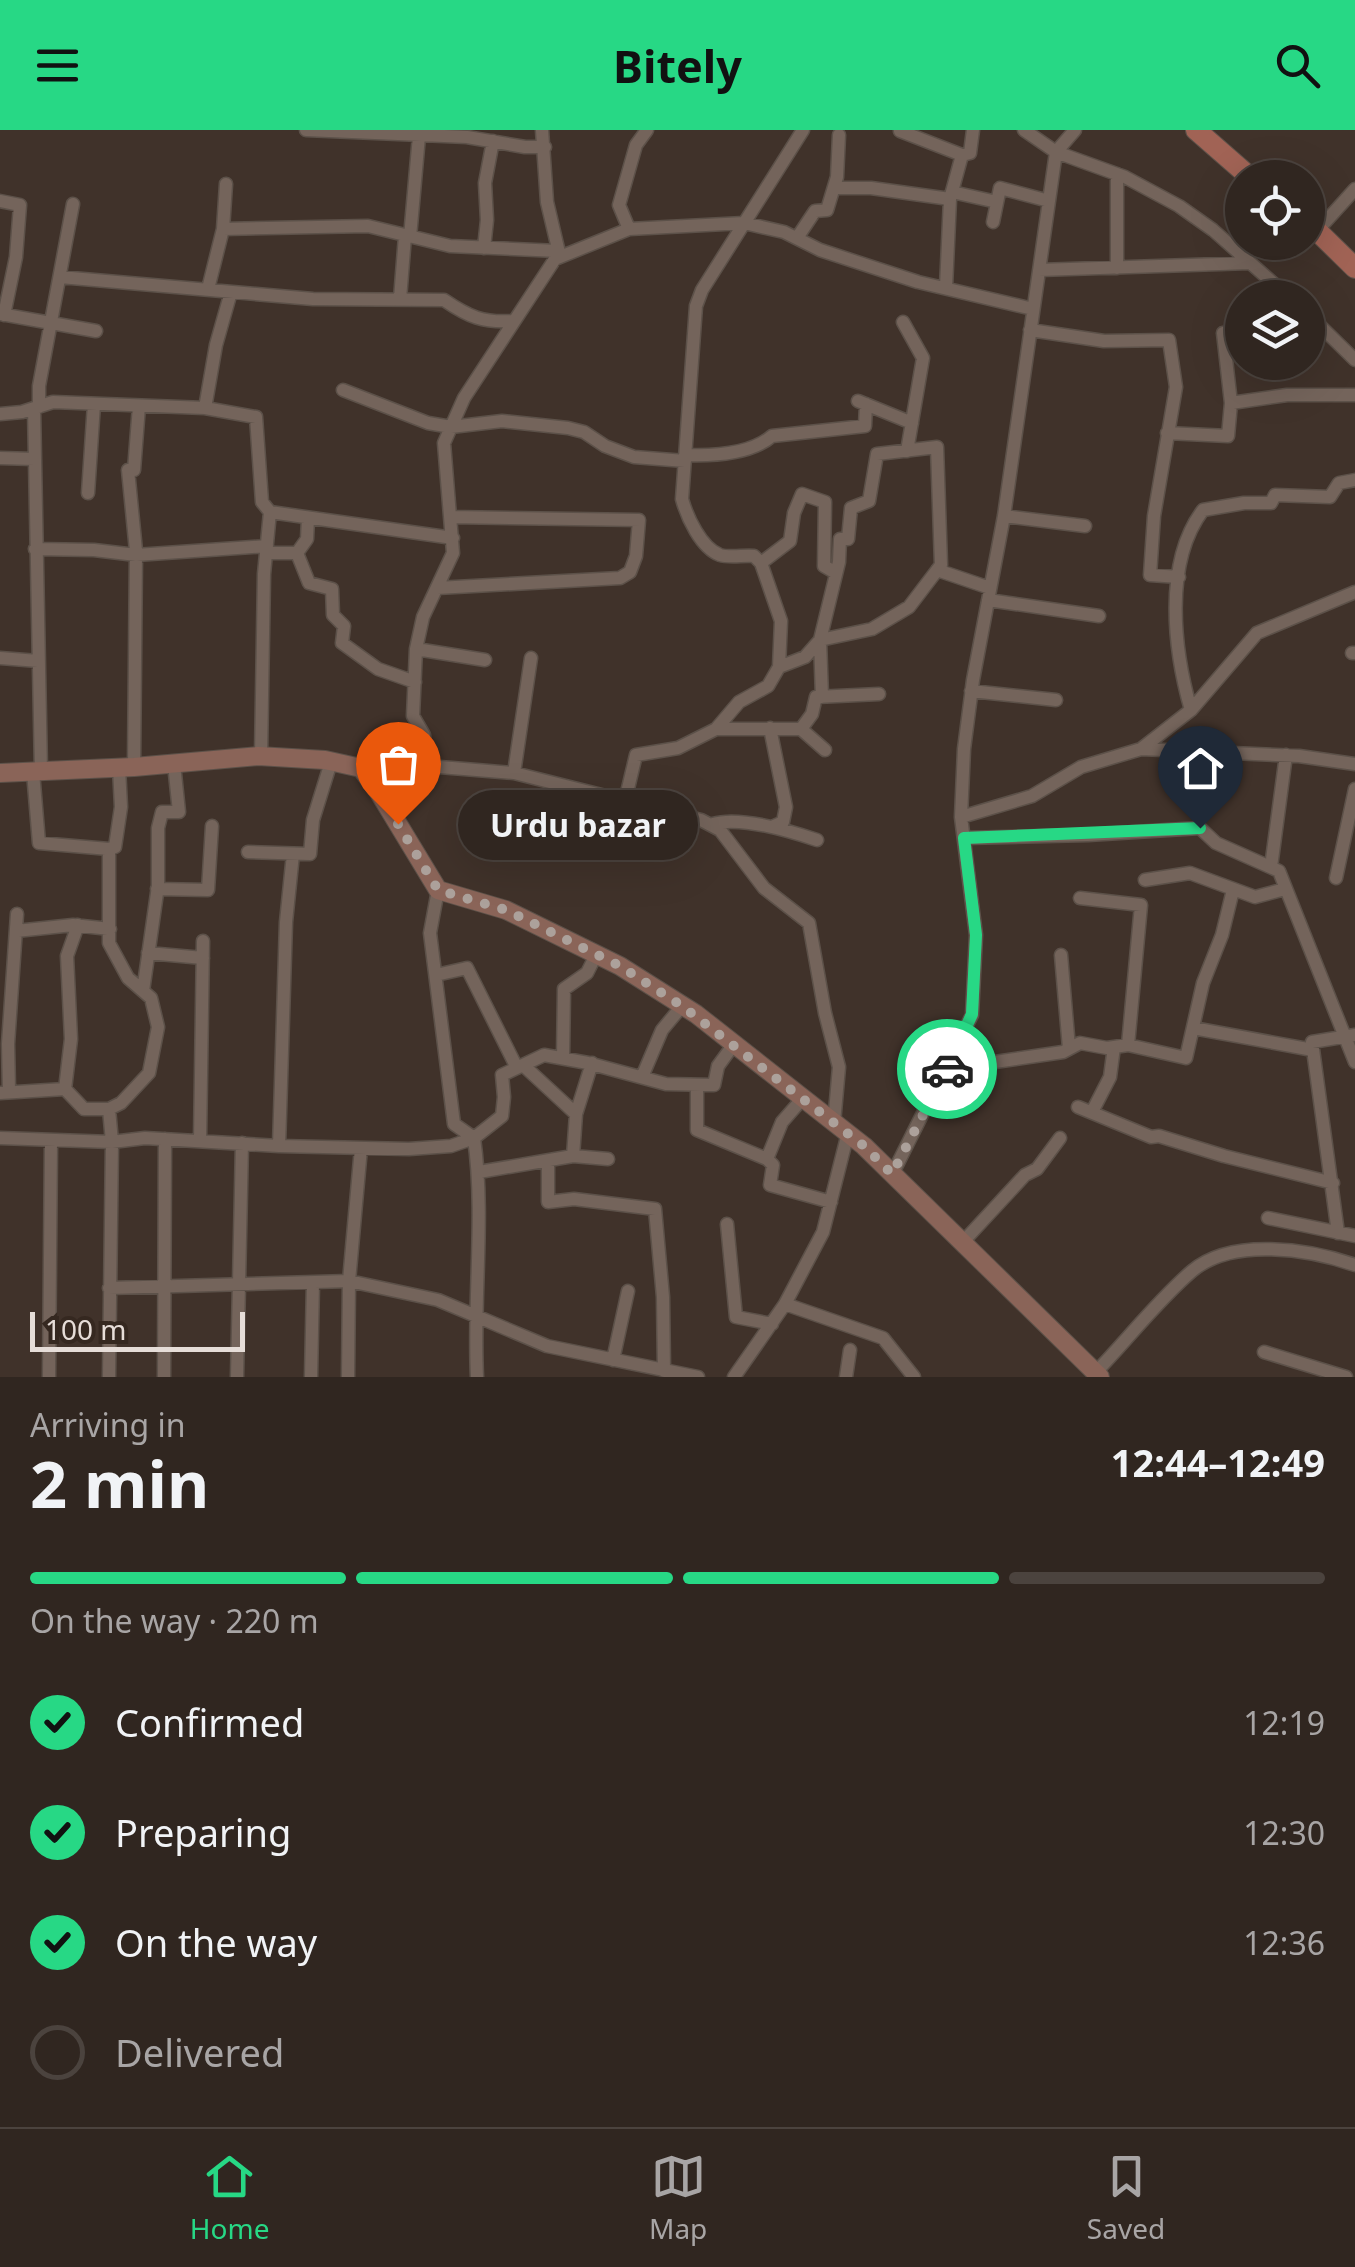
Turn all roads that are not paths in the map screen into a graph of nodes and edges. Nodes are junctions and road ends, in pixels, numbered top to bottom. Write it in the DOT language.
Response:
graph roads {
  1 [pos="306,130"];
  2 [pos="542,130"];
  3 [pos="646,130"];
  4 [pos="803,130"];
  5 [pos="900,130"];
  6 [pos="972,130"];
  7 [pos="1024,130"];
  8 [pos="1075,130"];
  9 [pos="1196,130"];
  10 [pos="839,135"];
  11 [pos="419,136"];
  12 [pos="492,142"];
  13 [pos="544,147"];
  14 [pos="1056,152"];
  15 [pos="962,155"];
  16 [pos="1230,160"];
  17 [pos="1117,174"];
  18 [pos="226,184"];
  19 [pos="834,188"];
  20 [pos="1355,190"];
  21 [pos="951,196"];
  22 [pos="0,201"];
  23 [pos="1049,201"];
  24 [pos="997,202"];
  25 [pos="73,204"];
  26 [pos="1325,216"];
  27 [pos="993,222"];
  28 [pos="744,223"];
  29 [pos="223,229"];
  30 [pos="629,229"];
  31 [pos="408,236"];
  32 [pos="797,238"];
  33 [pos="1325,238"];
  34 [pos="484,248"];
  35 [pos="559,254"];
  36 [pos="1250,262"];
  37 [pos="1117,268"];
  38 [pos="1355,268"];
  39 [pos="1039,270"];
  40 [pos="60,277"];
  41 [pos="1270,280"];
  42 [pos="946,287"];
  43 [pos="208,290"];
  44 [pos="231,292"];
  45 [pos="400,299"];
  46 [pos="1033,309"];
  47 [pos="2,314"];
  48 [pos="514,322"];
  49 [pos="902,322"];
  50 [pos="51,323"];
  51 [pos="1030,330"];
  52 [pos="1325,331"];
  53 [pos="96,332"];
  54 [pos="1224,333"];
  55 [pos="1355,360"];
  56 [pos="343,390"];
  57 [pos="1355,394"];
  58 [pos="1230,403"];
  59 [pos="94,404"];
  60 [pos="139,406"];
  61 [pos="36,407"];
  62 [pos="205,408"];
  63 [pos="0,414"];
  64 [pos="912,422"];
  65 [pos="451,427"];
  66 [pos="1167,433"];
  67 [pos="907,451"];
  68 [pos="0,458"];
  69 [pos="686,458"];
  70 [pos="34,459"];
  71 [pos="1355,480"];
  72 [pos="88,493"];
  73 [pos="270,512"];
  74 [pos="1004,516"];
  75 [pos="451,517"];
  76 [pos="308,518"];
  77 [pos="1085,526"];
  78 [pos="454,538"];
  79 [pos="35,549"];
  80 [pos="267,550"];
  81 [pos="296,553"];
  82 [pos="136,555"];
  83 [pos="761,564"];
  84 [pos="937,570"];
  85 [pos="836,573"];
  86 [pos="1179,577"];
  87 [pos="436,588"];
  88 [pos="1355,592"];
  89 [pos="989,594"];
  90 [pos="1099,616"];
  91 [pos="820,640"];
  92 [pos="416,649"];
  93 [pos="0,658"];
  94 [pos="531,658"];
  95 [pos="485,660"];
  96 [pos="38,661"];
  97 [pos="779,667"];
  98 [pos="415,682"];
  99 [pos="971,691"];
  100 [pos="879,694"];
  101 [pos="822,696"];
  102 [pos="1056,700"];
  103 [pos="1190,710"];
  104 [pos="770,728"];
  105 [pos="716,729"];
  106 [pos="802,729"];
  107 [pos="1141,749"];
  108 [pos="825,750"];
  109 [pos="1193,750"];
  110 [pos="1286,755"];
  111 [pos="261,756"];
  112 [pos="331,762"];
  113 [pos="174,764"];
  114 [pos="1355,764"];
  115 [pos="426,766"];
  116 [pos="127,768"];
  117 [pos="361,768"];
  118 [pos="37,772"];
  119 [pos="0,773"];
  120 [pos="514,773"];
  121 [pos="1355,788"];
  122 [pos="1190,797"];
  123 [pos="625,801"];
  124 [pos="962,817"];
  125 [pos="713,824"];
  126 [pos="212,826"];
  127 [pos="774,826"];
  128 [pos="964,838"];
  129 [pos="817,840"];
  130 [pos="109,849"];
  131 [pos="248,852"];
  132 [pos="293,854"];
  133 [pos="1271,867"];
  134 [pos="1336,878"];
  135 [pos="1145,880"];
  136 [pos="1285,888"];
  137 [pos="157,889"];
  138 [pos="438,890"];
  139 [pos="1233,890"];
  140 [pos="1080,898"];
  141 [pos="16,914"];
  142 [pos="78,926"];
  143 [pos="110,929"];
  144 [pos="16,932"];
  145 [pos="203,942"];
  146 [pos="148,953"];
  147 [pos="596,954"];
  148 [pos="1061,954"];
  149 [pos="202,958"];
  150 [pos="436,974"];
  151 [pos="143,991"];
  152 [pos="682,1006"];
  153 [pos="1193,1028"];
  154 [pos="1350,1036"];
  155 [pos="734,1044"];
  156 [pos="1121,1046"];
  157 [pos="1069,1048"];
  158 [pos="1313,1050"];
  159 [pos="563,1058"];
  160 [pos="1355,1062"];
  161 [pos="592,1064"];
  162 [pos="520,1066"];
  163 [pos="947,1069"];
  164 [pos="642,1077"];
  165 [pos="697,1086"];
  166 [pos="65,1090"];
  167 [pos="5,1092"];
  168 [pos="803,1098"];
  169 [pos="1078,1106"];
  170 [pos="109,1109"];
  171 [pos="1092,1112"];
  172 [pos="576,1114"];
  173 [pos="841,1128"];
  174 [pos="0,1138"];
  175 [pos="474,1138"];
  176 [pos="1060,1138"];
  177 [pos="165,1139"];
  178 [pos="51,1140"];
  179 [pos="200,1141"];
  180 [pos="112,1142"];
  181 [pos="242,1143"];
  182 [pos="280,1146"];
  183 [pos="361,1148"];
  184 [pos="573,1156"];
  185 [pos="608,1159"];
  186 [pos="767,1159"];
  187 [pos="548,1161"];
  188 [pos="479,1172"];
  189 [pos="892,1174"];
  190 [pos="1334,1183"];
  191 [pos="831,1202"];
  192 [pos="1268,1218"];
  193 [pos="727,1224"];
  194 [pos="1348,1235"];
  195 [pos="962,1243"];
  196 [pos="1349,1262"];
  197 [pos="349,1281"];
  198 [pos="313,1283"];
  199 [pos="238,1286"];
  200 [pos="163,1287"];
  201 [pos="109,1288"];
  202 [pos="628,1291"];
  203 [pos="784,1304"];
  204 [pos="474,1314"];
  205 [pos="772,1324"];
  206 [pos="850,1350"];
  207 [pos="1264,1352"];
  208 [pos="613,1360"];
  209 [pos="664,1371"];
  210 [pos="638,1372"];
  211 [pos="1098,1375"];
  212 [pos="49,1377"];
  213 [pos="109,1377"];
  214 [pos="164,1377"];
  215 [pos="237,1377"];
  216 [pos="311,1377"];
  217 [pos="348,1377"];
  218 [pos="477,1377"];
  219 [pos="698,1377"];
  220 [pos="737,1377"];
  221 [pos="846,1377"];
  222 [pos="914,1377"];
  223 [pos="1346,1377"];
  1 -- 11 [label="street"];
  2 -- 13 [label="street"];
  3 -- 30 [label="street"];
  4 -- 28 [label="street"];
  5 -- 15 [label="street"];
  6 -- 15 [label="street"];
  7 -- 14 [label="street"];
  8 -- 14 [label="street"];
  9 -- 16 [label="main road"];
  10 -- 19 [label="street"];
  11 -- 12 [label="street"];
  11 -- 31 [label="street"];
  12 -- 13 [label="street"];
  12 -- 34 [label="street"];
  13 -- 35 [label="street"];
  14 -- 17 [label="street"];
  14 -- 23 [label="street"];
  15 -- 21 [label="street"];
  17 -- 36 [label="street"];
  17 -- 37 [label="street"];
  18 -- 29 [label="street"];
  19 -- 21 [label="street"];
  19 -- 32 [label="street"];
  20 -- 26 [label="street"];
  21 -- 24 [label="street"];
  21 -- 42 [label="street"];
  22 -- 47 [label="street"];
  23 -- 24 [label="street"];
  23 -- 39 [label="street"];
  24 -- 27 [label="street"];
  25 -- 40 [label="street"];
  28 -- 30 [label="street"];
  28 -- 32 [label="street"];
  28 -- 69 [label="street"];
  29 -- 31 [label="street"];
  29 -- 43 [label="street"];
  30 -- 35 [label="street"];
  31 -- 34 [label="street"];
  31 -- 45 [label="street"];
  32 -- 42 [label="street"];
  33 -- 38 [label="main road"];
  34 -- 35 [label="street"];
  35 -- 48 [label="street"];
  36 -- 37 [label="street"];
  36 -- 41 [label="street"];
  37 -- 39 [label="street"];
  39 -- 46 [label="street"];
  40 -- 43 [label="street"];
  40 -- 50 [label="street"];
  42 -- 46 [label="street"];
  43 -- 44 [label="street"];
  44 -- 45 [label="street"];
  44 -- 62 [label="street"];
  45 -- 48 [label="street"];
  46 -- 51 [label="street"];
  47 -- 50 [label="street"];
  48 -- 65 [label="street"];
  49 -- 64 [label="street"];
  50 -- 53 [label="street"];
  50 -- 61 [label="street"];
  51 -- 66 [label="street"];
  51 -- 74 [label="street"];
  52 -- 55 [label="street"];
  54 -- 58 [label="street"];
  56 -- 65 [label="street"];
  57 -- 58 [label="street"];
  58 -- 66 [label="street"];
  59 -- 60 [label="street"];
  59 -- 61 [label="street"];
  59 -- 72 [label="street"];
  60 -- 62 [label="street"];
  60 -- 82 [label="street"];
  61 -- 63 [label="street"];
  61 -- 70 [label="street"];
  62 -- 73 [label="street"];
  64 -- 67 [label="street"];
  64 -- 69 [label="street"];
  65 -- 69 [label="street"];
  65 -- 75 [label="street"];
  66 -- 86 [label="street"];
  67 -- 84 [label="street"];
  67 -- 85 [label="street"];
  68 -- 70 [label="street"];
  69 -- 83 [label="street"];
  70 -- 79 [label="street"];
  71 -- 86 [label="street"];
  73 -- 76 [label="street"];
  73 -- 80 [label="street"];
  74 -- 77 [label="street"];
  74 -- 89 [label="street"];
  75 -- 78 [label="street"];
  75 -- 87 [label="street"];
  76 -- 78 [label="street"];
  76 -- 81 [label="street"];
  78 -- 87 [label="street"];
  79 -- 82 [label="street"];
  79 -- 96 [label="street"];
  80 -- 81 [label="street"];
  80 -- 82 [label="street"];
  80 -- 111 [label="street"];
  81 -- 98 [label="street"];
  82 -- 116 [label="street"];
  83 -- 85 [label="street"];
  83 -- 97 [label="street"];
  84 -- 89 [label="street"];
  84 -- 91 [label="street"];
  85 -- 91 [label="street"];
  86 -- 103 [label="street"];
  87 -- 92 [label="street"];
  88 -- 103 [label="street"];
  89 -- 90 [label="street"];
  89 -- 99 [label="street"];
  91 -- 97 [label="street"];
  91 -- 101 [label="street"];
  92 -- 95 [label="street"];
  92 -- 98 [label="street"];
  93 -- 96 [label="street"];
  94 -- 120 [label="street"];
  96 -- 118 [label="street"];
  97 -- 105 [label="street"];
  98 -- 115 [label="street"];
  99 -- 102 [label="street"];
  99 -- 124 [label="street"];
  100 -- 101 [label="street"];
  101 -- 106 [label="street"];
  103 -- 107 [label="street"];
  104 -- 105 [label="street"];
  104 -- 106 [label="street"];
  104 -- 127 [label="street"];
  105 -- 123 [label="street"];
  106 -- 108 [label="street"];
  107 -- 109 [label="street"];
  107 -- 124 [label="street"];
  109 -- 110 [label="street"];
  109 -- 122 [label="street"];
  110 -- 114 [label="street"];
  110 -- 133 [label="street"];
  111 -- 112 [label="main road"];
  111 -- 113 [label="main road"];
  112 -- 117 [label="main road"];
  112 -- 132 [label="street"];
  113 -- 116 [label="main road"];
  113 -- 137 [label="street"];
  115 -- 117 [label="street"];
  115 -- 120 [label="street"];
  116 -- 118 [label="main road"];
  116 -- 130 [label="street"];
  117 -- 138 [label="main road"];
  118 -- 119 [label="main road"];
  118 -- 130 [label="street"];
  120 -- 123 [label="street"];
  121 -- 134 [label="street"];
  123 -- 125 [label="street"];
  124 -- 128 [label="street"];
  125 -- 127 [label="street"];
  125 -- 173 [label="street"];
  126 -- 137 [label="street"];
  127 -- 129 [label="street"];
  128 -- 133 [label="street"];
  128 -- 163 [label="street"];
  130 -- 143 [label="street"];
  131 -- 132 [label="street"];
  132 -- 182 [label="street"];
  133 -- 136 [label="street"];
  135 -- 139 [label="street"];
  136 -- 139 [label="street"];
  136 -- 154 [label="street"];
  137 -- 146 [label="street"];
  138 -- 147 [label="main road"];
  138 -- 150 [label="street"];
  139 -- 153 [label="street"];
  140 -- 156 [label="street"];
  141 -- 144 [label="street"];
  142 -- 143 [label="street"];
  142 -- 144 [label="street"];
  142 -- 166 [label="street"];
  143 -- 151 [label="street"];
  144 -- 167 [label="street"];
  145 -- 149 [label="street"];
  146 -- 149 [label="street"];
  146 -- 151 [label="street"];
  147 -- 152 [label="main road"];
  147 -- 159 [label="street"];
  148 -- 157 [label="street"];
  149 -- 179 [label="street"];
  150 -- 162 [label="street"];
  150 -- 175 [label="street"];
  151 -- 170 [label="street"];
  152 -- 155 [label="main road"];
  152 -- 164 [label="street"];
  153 -- 156 [label="street"];
  153 -- 158 [label="street"];
  154 -- 158 [label="street"];
  154 -- 160 [label="street"];
  155 -- 165 [label="street"];
  155 -- 168 [label="main road"];
  156 -- 157 [label="street"];
  156 -- 171 [label="street"];
  157 -- 163 [label="street"];
  158 -- 190 [label="street"];
  159 -- 161 [label="street"];
  159 -- 162 [label="street"];
  161 -- 164 [label="street"];
  161 -- 172 [label="street"];
  162 -- 172 [label="street"];
  162 -- 175 [label="street"];
  163 -- 189 [label="street"];
  164 -- 165 [label="street"];
  165 -- 186 [label="street"];
  166 -- 167 [label="street"];
  166 -- 170 [label="street"];
  168 -- 173 [label="main road"];
  168 -- 186 [label="street"];
  169 -- 171 [label="street"];
  170 -- 180 [label="street"];
  171 -- 190 [label="street"];
  172 -- 184 [label="street"];
  173 -- 189 [label="main road"];
  173 -- 191 [label="street"];
  174 -- 178 [label="street"];
  175 -- 183 [label="street"];
  175 -- 188 [label="street"];
  176 -- 195 [label="street"];
  177 -- 179 [label="street"];
  177 -- 180 [label="street"];
  177 -- 200 [label="street"];
  178 -- 180 [label="street"];
  178 -- 212 [label="street"];
  179 -- 181 [label="street"];
  180 -- 201 [label="street"];
  181 -- 182 [label="street"];
  181 -- 199 [label="street"];
  182 -- 183 [label="street"];
  183 -- 197 [label="street"];
  184 -- 185 [label="street"];
  184 -- 187 [label="street"];
  186 -- 191 [label="street"];
  187 -- 188 [label="street"];
  187 -- 209 [label="street"];
  188 -- 204 [label="street"];
  189 -- 195 [label="main road"];
  190 -- 194 [label="street"];
  191 -- 203 [label="street"];
  192 -- 194 [label="street"];
  193 -- 205 [label="street"];
  194 -- 196 [label="street"];
  195 -- 211 [label="main road"];
  196 -- 211 [label="street"];
  197 -- 198 [label="street"];
  197 -- 204 [label="street"];
  197 -- 217 [label="street"];
  198 -- 199 [label="street"];
  198 -- 216 [label="street"];
  199 -- 200 [label="street"];
  199 -- 215 [label="street"];
  200 -- 201 [label="street"];
  200 -- 214 [label="street"];
  201 -- 213 [label="street"];
  202 -- 208 [label="street"];
  203 -- 205 [label="street"];
  203 -- 222 [label="street"];
  204 -- 208 [label="street"];
  204 -- 218 [label="street"];
  205 -- 220 [label="street"];
  206 -- 221 [label="street"];
  207 -- 223 [label="street"];
  208 -- 210 [label="street"];
  209 -- 210 [label="street"];
  209 -- 219 [label="street"];
}
